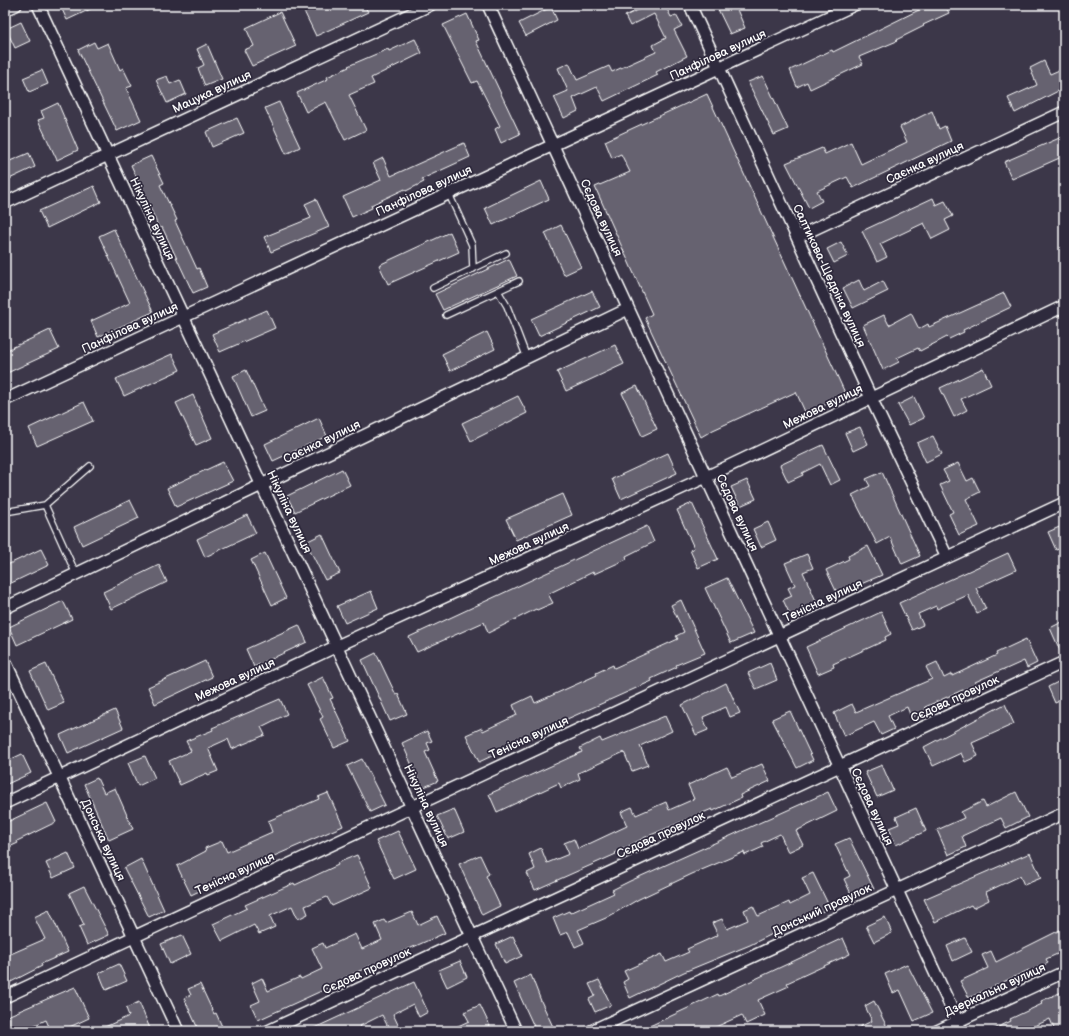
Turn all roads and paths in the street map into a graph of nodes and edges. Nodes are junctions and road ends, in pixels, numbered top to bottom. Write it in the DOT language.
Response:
graph roads {
  1 [pos="16,5"];
  2 [pos="38,5"];
  3 [pos="430,5"];
  4 [pos="488,5"];
  5 [pos="690,5"];
  6 [pos="854,5"];
  7 [pos="5,10"];
  8 [pos="720,68"];
  9 [pos="1064,112"];
  10 [pos="553,146"];
  11 [pos="108,155"];
  12 [pos="449,194"];
  13 [pos="5,202"];
  14 [pos="797,237"];
  15 [pos="506,253"];
  16 [pos="472,269"];
  17 [pos="519,281"];
  18 [pos="433,288"];
  19 [pos="498,291"];
  20 [pos="1064,306"];
  21 [pos="628,309"];
  22 [pos="446,315"];
  23 [pos="184,317"];
  24 [pos="527,358"];
  25 [pos="871,398"];
  26 [pos="5,400"];
  27 [pos="90,466"];
  28 [pos="706,477"];
  29 [pos="262,485"];
  30 [pos="1064,502"];
  31 [pos="44,505"];
  32 [pos="5,512"];
  33 [pos="947,557"];
  34 [pos="76,574"];
  35 [pos="5,608"];
  36 [pos="779,636"];
  37 [pos="337,646"];
  38 [pos="5,661"];
  39 [pos="1064,662"];
  40 [pos="839,766"];
  41 [pos="60,778"];
  42 [pos="5,803"];
  43 [pos="412,806"];
  44 [pos="1064,813"];
  45 [pos="896,890"];
  46 [pos="133,936"];
  47 [pos="472,936"];
  48 [pos="1064,972"];
  49 [pos="5,997"];
  50 [pos="960,1026"];
  51 [pos="178,1031"];
  52 [pos="268,1031"];
  53 [pos="516,1031"];
  54 [pos="591,1031"];
  55 [pos="937,1031"];
  1 -- 7 [label="street"];
  2 -- 11 [label="street, Нікуліна вулиця"];
  3 -- 11 [label="street, Мацука вулиця"];
  4 -- 10 [label="street, Сєдова вулиця"];
  5 -- 8 [label="street, Салтикова-Щедріна вулиця"];
  6 -- 8 [label="street, Панфілова вулиця"];
  8 -- 10 [label="street, Панфілова вулиця"];
  8 -- 14 [label="street, Салтикова-Щедріна вулиця"];
  9 -- 14 [label="street, Саєнка вулиця"];
  10 -- 12 [label="street, Панфілова вулиця"];
  10 -- 21 [label="street, Сєдова вулиця"];
  11 -- 13 [label="street, Мацука вулиця"];
  11 -- 23 [label="street, Нікуліна вулиця"];
  12 -- 16 [label="lane"];
  12 -- 23 [label="street, Панфілова вулиця"];
  14 -- 25 [label="street, Салтикова-Щедріна вулиця"];
  15 -- 16 [label="lane"];
  16 -- 18 [label="lane"];
  17 -- 19 [label="lane"];
  19 -- 22 [label="lane"];
  19 -- 24 [label="lane"];
  20 -- 25 [label="street, Межова вулиця"];
  21 -- 24 [label="street, Саєнка вулиця"];
  21 -- 28 [label="street, Сєдова вулиця"];
  23 -- 26 [label="street, Панфілова вулиця"];
  23 -- 29 [label="street, Нікуліна вулиця"];
  24 -- 29 [label="street, Саєнка вулиця"];
  25 -- 28 [label="street, Межова вулиця"];
  25 -- 33 [label="street, Салтикова-Щедріна вулиця"];
  27 -- 31 [label="lane"];
  28 -- 36 [label="street, Сєдова вулиця"];
  28 -- 37 [label="street, Межова вулиця"];
  29 -- 34 [label="street, Саєнка вулиця"];
  29 -- 37 [label="street, Нікуліна вулиця"];
  30 -- 33 [label="street, Тенісна вулиця"];
  31 -- 32 [label="lane"];
  31 -- 34 [label="lane"];
  33 -- 36 [label="street, Тенісна вулиця"];
  34 -- 35 [label="street, Саєнка вулиця"];
  36 -- 40 [label="street, Сєдова вулиця"];
  36 -- 43 [label="street, Тенісна вулиця"];
  37 -- 41 [label="street, Межова вулиця"];
  37 -- 43 [label="street, Нікуліна вулиця"];
  38 -- 41 [label="street, Донська вулиця"];
  39 -- 40 [label="street, Сєдова провулок"];
  40 -- 45 [label="street, Сєдова вулиця"];
  40 -- 47 [label="street, Сєдова провулок"];
  41 -- 42 [label="street, Межова вулиця"];
  41 -- 46 [label="street, Донська вулиця"];
  43 -- 46 [label="street, Тенісна вулиця"];
  43 -- 47 [label="street, Нікуліна вулиця"];
  44 -- 45 [label="street, Донський провулок"];
  45 -- 50 [label="street, Сєдова вулиця"];
  45 -- 54 [label="street, Донський провулок"];
  46 -- 49 [label="street, Тенісна вулиця"];
  46 -- 51 [label="street, Донська вулиця"];
  47 -- 52 [label="street, Сєдова провулок"];
  47 -- 53 [label="street, Нікуліна вулиця"];
  48 -- 50 [label="street, Дзеркальна вулиця"];
  50 -- 55 [label="street, Дзеркальна вулиця"];
}
